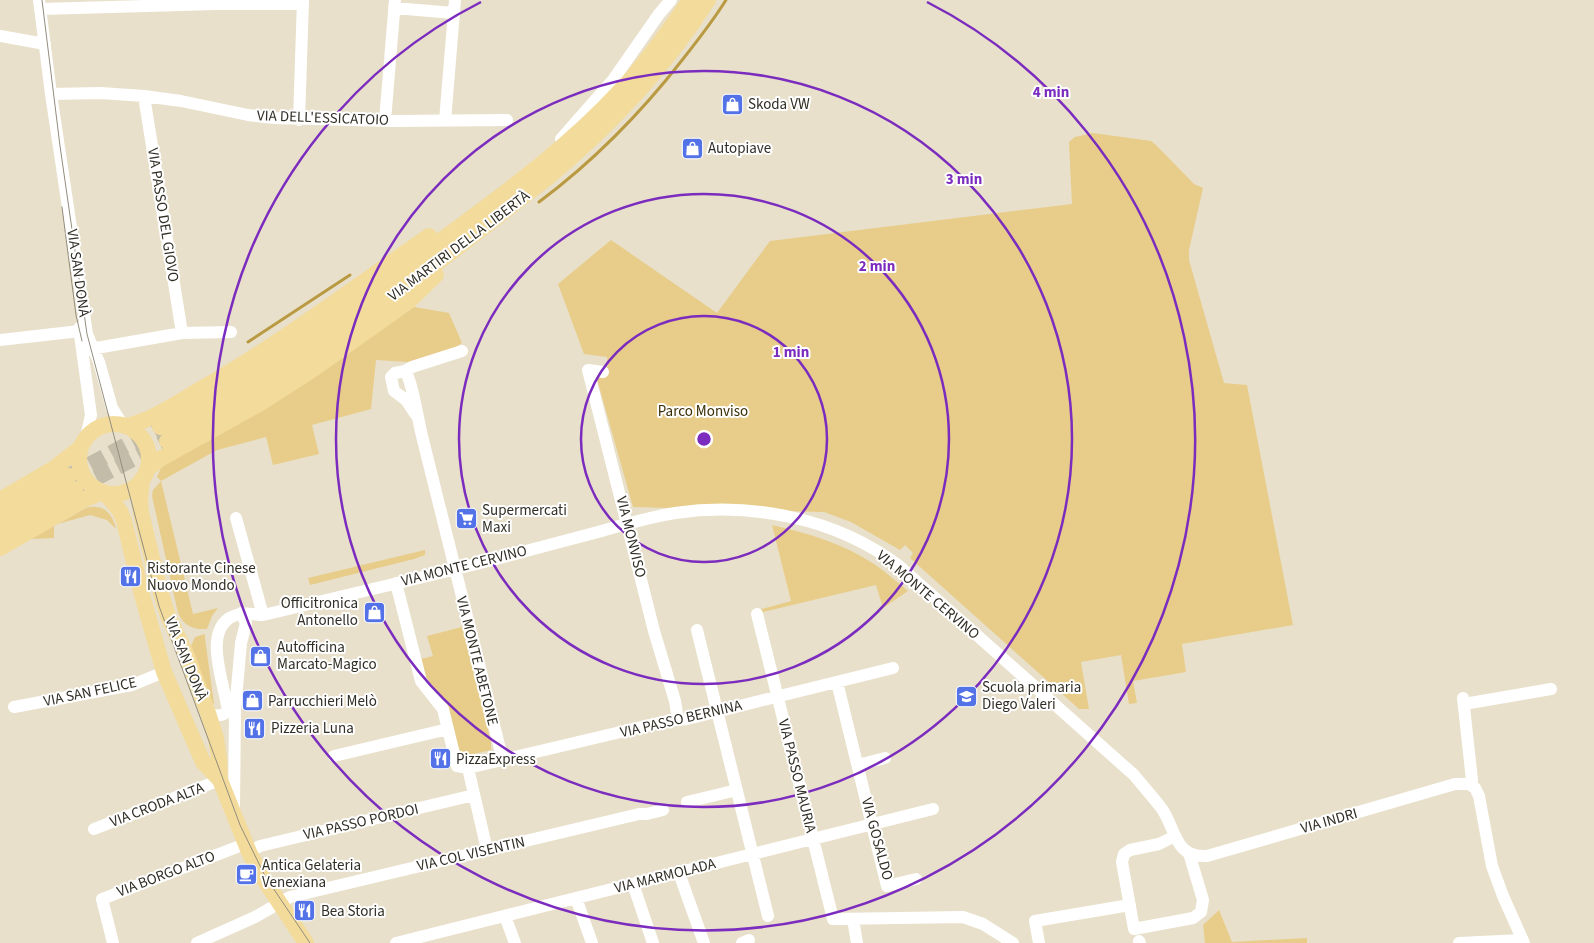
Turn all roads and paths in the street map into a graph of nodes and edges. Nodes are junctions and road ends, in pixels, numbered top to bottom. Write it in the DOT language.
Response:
graph roads {
  1 [pos="671,0"];
  2 [pos="690,0"];
  3 [pos="708,0"];
  4 [pos="216,2"];
  5 [pos="303,2"];
  6 [pos="395,4"];
  7 [pos="40,5"];
  8 [pos="454,6"];
  9 [pos="0,36"];
  10 [pos="45,44"];
  11 [pos="50,94"];
  12 [pos="144,96"];
  13 [pos="299,120"];
  14 [pos="507,120"];
  15 [pos="385,121"];
  16 [pos="445,121"];
  17 [pos="58,145"];
  18 [pos="542,164"];
  19 [pos="529,175"];
  20 [pos="503,212"];
  21 [pos="83,330"];
  22 [pos="231,332"];
  23 [pos="182,333"];
  24 [pos="0,340"];
  25 [pos="87,350"];
  26 [pos="462,351"];
  27 [pos="405,371"];
  28 [pos="603,372"];
  29 [pos="416,415"];
  30 [pos="124,425"];
  31 [pos="83,442"];
  32 [pos="145,474"];
  33 [pos="104,493"];
  34 [pos="0,500"];
  35 [pos="0,515"];
  36 [pos="236,518"];
  37 [pos="628,524"];
  38 [pos="0,532"];
  39 [pos="0,548"];
  40 [pos="454,570"];
  41 [pos="396,583"];
  42 [pos="241,613"];
  43 [pos="757,614"];
  44 [pos="264,615"];
  45 [pos="245,630"];
  46 [pos="697,630"];
  47 [pos="893,668"];
  48 [pos="164,672"];
  49 [pos="837,682"];
  50 [pos="1551,689"];
  51 [pos="777,696"];
  52 [pos="14,707"];
  53 [pos="717,711"];
  54 [pos="208,713"];
  55 [pos="678,720"];
  56 [pos="448,729"];
  57 [pos="234,748"];
  58 [pos="334,756"];
  59 [pos="885,758"];
  60 [pos="220,759"];
  61 [pos="503,761"];
  62 [pos="203,762"];
  63 [pos="858,765"];
  64 [pos="468,768"];
  65 [pos="220,780"];
  66 [pos="1469,784"];
  67 [pos="737,790"];
  68 [pos="474,795"];
  69 [pos="687,802"];
  70 [pos="933,809"];
  71 [pos="664,810"];
  72 [pos="234,818"];
  73 [pos="872,825"];
  74 [pos="94,829"];
  75 [pos="1175,836"];
  76 [pos="813,840"];
  77 [pos="247,848"];
  78 [pos="487,850"];
  79 [pos="753,854"];
  80 [pos="1189,854"];
  81 [pos="678,873"];
  82 [pos="916,879"];
  83 [pos="632,884"];
  84 [pos="576,898"];
  85 [pos="280,904"];
  86 [pos="1130,905"];
  87 [pos="505,916"];
  88 [pos="768,916"];
  89 [pos="853,919"];
  90 [pos="439,938"];
  91 [pos="1523,942"];
  92 [pos="113,943"];
  93 [pos="197,943"];
  94 [pos="306,943"];
  95 [pos="396,943"];
  96 [pos="515,943"];
  97 [pos="592,943"];
  98 [pos="653,943"];
  99 [pos="704,943"];
  100 [pos="857,943"];
  101 [pos="1014,943"];
  102 [pos="1039,943"];
  103 [pos="1459,943"];
  1 -- 18 [label="street"];
  2 -- 18 [label="main road, VIA MARTIRI DELLA LIBERTÀ"];
  3 -- 20 [label="main road, VIA MARTIRI DELLA LIBERTÀ"];
  4 -- 5 [label="street"];
  4 -- 7 [label="street"];
  5 -- 13 [label="street"];
  6 -- 8 [label="street"];
  6 -- 15 [label="street"];
  7 -- 10 [label="street, VIA SAN DONÀ"];
  8 -- 16 [label="street"];
  9 -- 10 [label="street"];
  10 -- 11 [label="street, VIA SAN DONÀ"];
  11 -- 12 [label="street, VIA DELL'ESSICATOIO"];
  11 -- 17 [label="street, VIA SAN DONÀ"];
  12 -- 13 [label="street, VIA DELL'ESSICATOIO"];
  12 -- 23 [label="street, VIA PASSO DEL GIOVO"];
  13 -- 15 [label="street, VIA DELL'ESSICATOIO"];
  14 -- 16 [label="street, VIA DELL'ESSICATOIO"];
  15 -- 16 [label="street, VIA DELL'ESSICATOIO"];
  17 -- 21 [label="street, VIA SAN DONÀ"];
  17 -- 21 [label="street, VIA SAN DONÀ"];
  18 -- 19 [label="main road, VIA MARTIRI DELLA LIBERTÀ"];
  19 -- 20 [label="main road, VIA MARTIRI DELLA LIBERTÀ"];
  19 -- 30 [label="main road"];
  20 -- 32 [label="main road"];
  21 -- 24 [label="street"];
  21 -- 25 [label="street, VIA SAN DONÀ"];
  22 -- 23 [label="street"];
  23 -- 25 [label="street"];
  25 -- 30 [label="street, VIA SAN DONÀ"];
  25 -- 31 [label="street, VIA SAN DONÀ"];
  26 -- 27 [label="street, VIA MONTE ABETONE"];
  27 -- 29 [label="street, VIA MONTE ABETONE"];
  27 -- 29 [label="street, VIA MONTE ABETONE"];
  28 -- 37 [label="street, VIA MONVISO"];
  29 -- 40 [label="street, VIA MONTE ABETONE"];
  30 -- 31 [label="main road"];
  30 -- 32 [label="main road, VIA SAN DONÀ"];
  31 -- 33 [label="main road, VIA SAN DONÀ"];
  31 -- 34 [label="main road"];
  32 -- 33 [label="main road"];
  32 -- 54 [label="main road, VIA SAN DONÀ"];
  33 -- 39 [label="main road"];
  33 -- 48 [label="main road, VIA SAN DONÀ"];
  35 -- 38 [label="main road"];
  36 -- 44 [label="street"];
  37 -- 40 [label="street, VIA MONTE CERVINO"];
  37 -- 55 [label="street, VIA MONVISO"];
  37 -- 75 [label="street, VIA MONTE CERVINO"];
  40 -- 41 [label="street, VIA MONTE CERVINO"];
  40 -- 61 [label="street, VIA MONTE ABETONE"];
  41 -- 44 [label="street, VIA MONTE CERVINO"];
  41 -- 56 [label="street"];
  42 -- 44 [label="street, VIA MONTE CERVINO"];
  42 -- 45 [label="street"];
  42 -- 54 [label="street"];
  43 -- 51 [label="street, VIA PASSO MAURIA"];
  44 -- 45 [label="street, VIA MONTE CERVINO"];
  45 -- 57 [label="street"];
  46 -- 53 [label="street"];
  47 -- 49 [label="street, VIA PASSO BERNINA"];
  48 -- 52 [label="street, VIA SAN FELICE"];
  48 -- 62 [label="main road, VIA SAN DONÀ"];
  49 -- 51 [label="street, VIA PASSO BERNINA"];
  49 -- 63 [label="street, VIA GOSALDO"];
  50 -- 66 [label="street"];
  51 -- 53 [label="street, VIA PASSO BERNINA"];
  51 -- 76 [label="street, VIA PASSO MAURIA"];
  53 -- 55 [label="street, VIA PASSO BERNINA"];
  53 -- 67 [label="street"];
  54 -- 60 [label="main road, VIA SAN DONÀ"];
  55 -- 61 [label="street, VIA PASSO BERNINA"];
  56 -- 58 [label="street"];
  56 -- 64 [label="street"];
  57 -- 60 [label="street"];
  57 -- 72 [label="street"];
  59 -- 63 [label="street"];
  60 -- 62 [label="street"];
  60 -- 65 [label="main road, VIA SAN DONÀ"];
  61 -- 64 [label="street, VIA PASSO BERNINA"];
  62 -- 65 [label="main road, VIA SAN DONÀ"];
  63 -- 73 [label="street, VIA GOSALDO"];
  64 -- 68 [label="street"];
  65 -- 72 [label="main road, VIA SAN DONÀ"];
  65 -- 74 [label="street, VIA CRODA ALTA"];
  66 -- 80 [label="street, VIA INDRI"];
  66 -- 91 [label="street"];
  67 -- 69 [label="street"];
  67 -- 79 [label="street"];
  68 -- 77 [label="street, VIA PASSO PORDOI"];
  68 -- 78 [label="street"];
  70 -- 73 [label="street, VIA MARMOLADA"];
  71 -- 78 [label="street, VIA COL VISENTIN"];
  72 -- 77 [label="main road, VIA SAN DONÀ"];
  73 -- 76 [label="street, VIA MARMOLADA"];
  73 -- 82 [label="street, VIA GOSALDO"];
  75 -- 80 [label="street, VIA MONTE CERVINO"];
  75 -- 86 [label="street"];
  76 -- 79 [label="street, VIA MARMOLADA"];
  76 -- 89 [label="street, VIA PASSO MAURIA"];
  77 -- 85 [label="main road, VIA SAN DONÀ"];
  77 -- 92 [label="street, VIA BORGO ALTO"];
  78 -- 85 [label="street, VIA COL VISENTIN"];
  79 -- 81 [label="street, VIA MARMOLADA"];
  79 -- 88 [label="street"];
  80 -- 86 [label="street"];
  81 -- 83 [label="street, VIA MARMOLADA"];
  81 -- 99 [label="street"];
  83 -- 84 [label="street, VIA MARMOLADA"];
  83 -- 98 [label="street"];
  84 -- 87 [label="street, VIA MARMOLADA"];
  84 -- 97 [label="street"];
  85 -- 93 [label="street, VIA COL VISENTIN"];
  85 -- 94 [label="main road, VIA SAN DONÀ"];
  86 -- 102 [label="street"];
  87 -- 90 [label="street, VIA MARMOLADA"];
  87 -- 96 [label="street"];
  89 -- 100 [label="street"];
  89 -- 101 [label="street"];
  90 -- 95 [label="street, VIA MARMOLADA"];
  91 -- 103 [label="street"];
}
